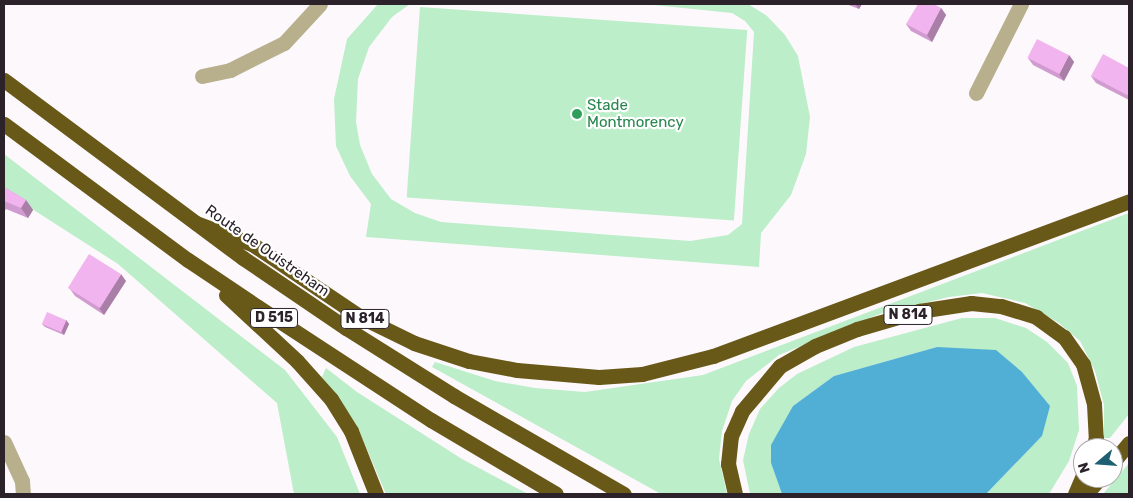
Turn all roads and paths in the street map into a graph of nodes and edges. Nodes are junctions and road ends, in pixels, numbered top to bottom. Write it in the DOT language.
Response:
graph roads {
  1 [pos="320,4"];
  2 [pos="1021,4"];
  3 [pos="202,76"];
  4 [pos="4,80"];
  5 [pos="976,93"];
  6 [pos="4,124"];
  7 [pos="1129,201"];
  8 [pos="196,223"];
  9 [pos="188,260"];
  10 [pos="1096,438"];
  11 [pos="4,442"];
  12 [pos="23,494"];
  13 [pos="376,494"];
  14 [pos="556,494"];
  15 [pos="624,494"];
  16 [pos="735,494"];
  1 -- 3 [label="lane"];
  2 -- 5 [label="lane"];
  4 -- 8 [label="highway, Route de Ouistreham / D 515"];
  6 -- 9 [label="highway, D 515"];
  7 -- 8 [label="highway, N 814"];
  8 -- 15 [label="highway, Route de Ouistreham / D 515"];
  9 -- 13 [label="highway"];
  9 -- 14 [label="highway, D 515"];
  10 -- 16 [label="highway, N 814"];
  11 -- 12 [label="lane"];
}
